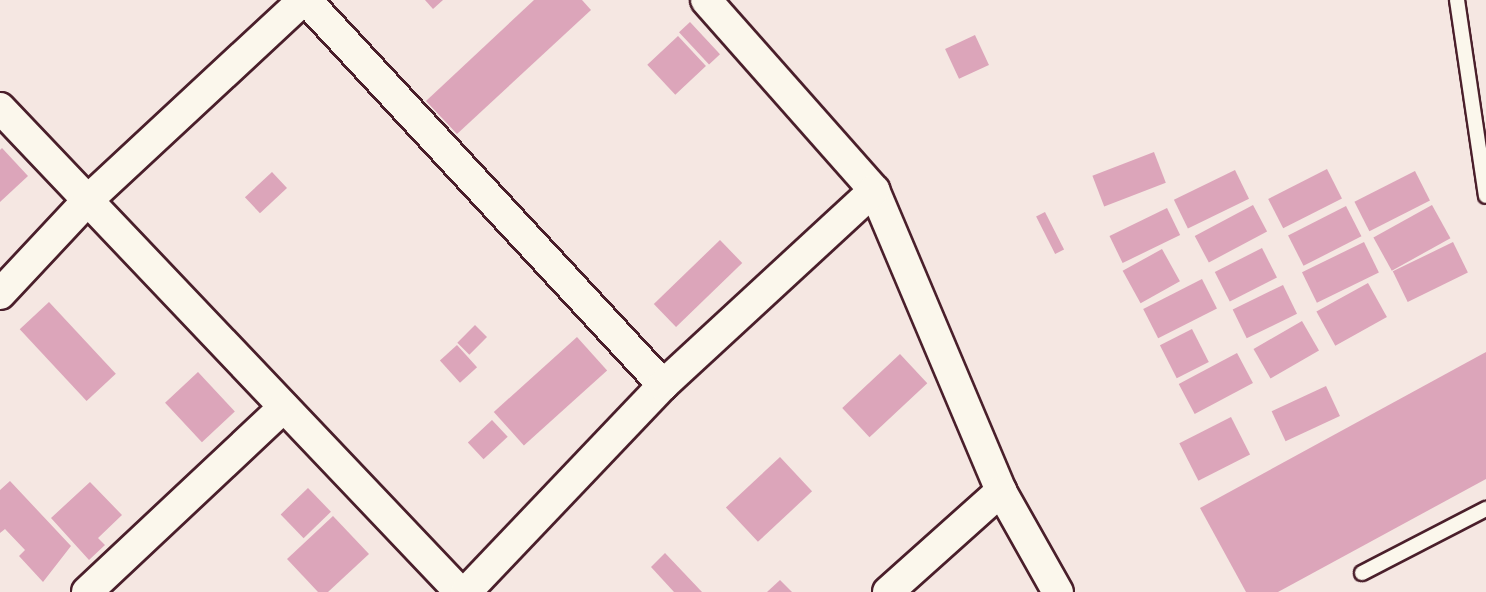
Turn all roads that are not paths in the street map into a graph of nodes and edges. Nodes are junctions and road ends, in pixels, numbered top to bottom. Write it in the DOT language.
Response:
graph roads {
  1 [pos="305,0"];
  2 [pos="706,0"];
  3 [pos="1457,0"];
  4 [pos="0,108"];
  5 [pos="874,190"];
  6 [pos="1486,196"];
  7 [pos="88,201"];
  8 [pos="0,294"];
  9 [pos="663,385"];
  10 [pos="284,407"];
  11 [pos="1001,491"];
  12 [pos="1486,509"];
  13 [pos="1362,572"];
  14 [pos="87,592"];
  15 [pos="460,592"];
  16 [pos="466,592"];
  17 [pos="888,592"];
  18 [pos="1058,592"];
  1 -- 7 [label="street"];
  1 -- 9 [label="street"];
  2 -- 5 [label="street"];
  3 -- 6 [label="lane"];
  4 -- 7 [label="street"];
  5 -- 9 [label="street"];
  5 -- 11 [label="street"];
  7 -- 8 [label="street"];
  7 -- 10 [label="street"];
  9 -- 16 [label="street"];
  10 -- 14 [label="street"];
  10 -- 15 [label="street"];
  11 -- 17 [label="street"];
  11 -- 18 [label="street"];
  12 -- 13 [label="lane"];
}
